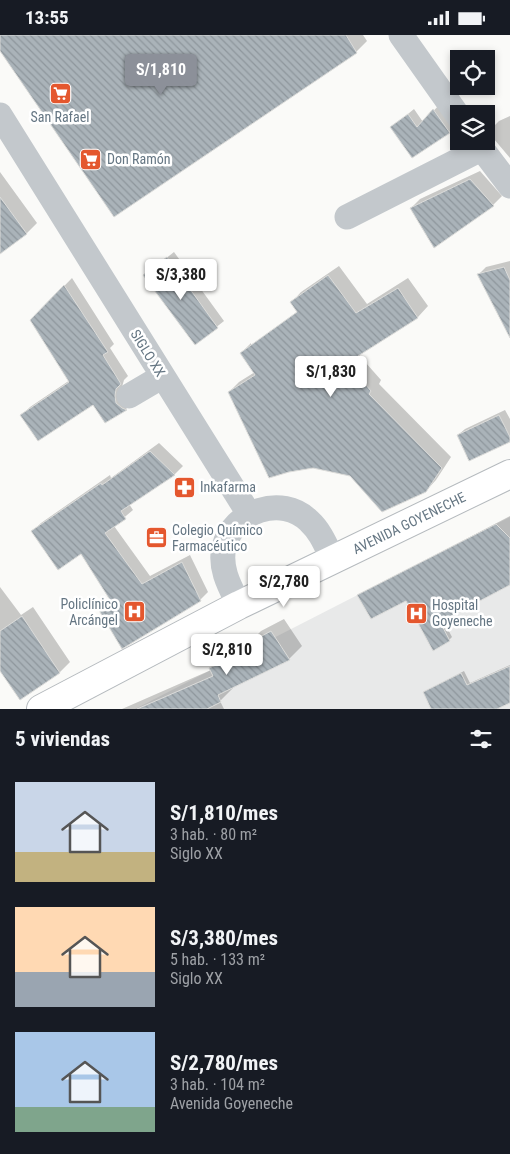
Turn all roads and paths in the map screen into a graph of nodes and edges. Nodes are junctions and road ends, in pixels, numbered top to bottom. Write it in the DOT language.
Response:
graph roads {
  1 [pos="411,38"];
  2 [pos="452,105"];
  3 [pos="0,115"];
  4 [pos="469,150"];
  5 [pos="482,150"];
  6 [pos="510,186"];
  7 [pos="347,217"];
  8 [pos="163,376"];
  9 [pos="129,396"];
  10 [pos="510,475"];
  11 [pos="248,515"];
  12 [pos="333,560"];
  13 [pos="239,605"];
  14 [pos="41,709"];
  1 -- 2 [label="street"];
  3 -- 8 [label="street, SIGLO XX"];
  4 -- 7 [label="street"];
  5 -- 6 [label="street"];
  8 -- 9 [label="street"];
  8 -- 11 [label="street, SIGLO XX"];
  10 -- 12 [label="main road, AVENIDA GOYENECHE"];
  11 -- 12 [label="street"];
  11 -- 13 [label="street"];
  12 -- 13 [label="main road, AVENIDA GOYENECHE"];
  13 -- 14 [label="main road, AVENIDA GOYENECHE"];
}
